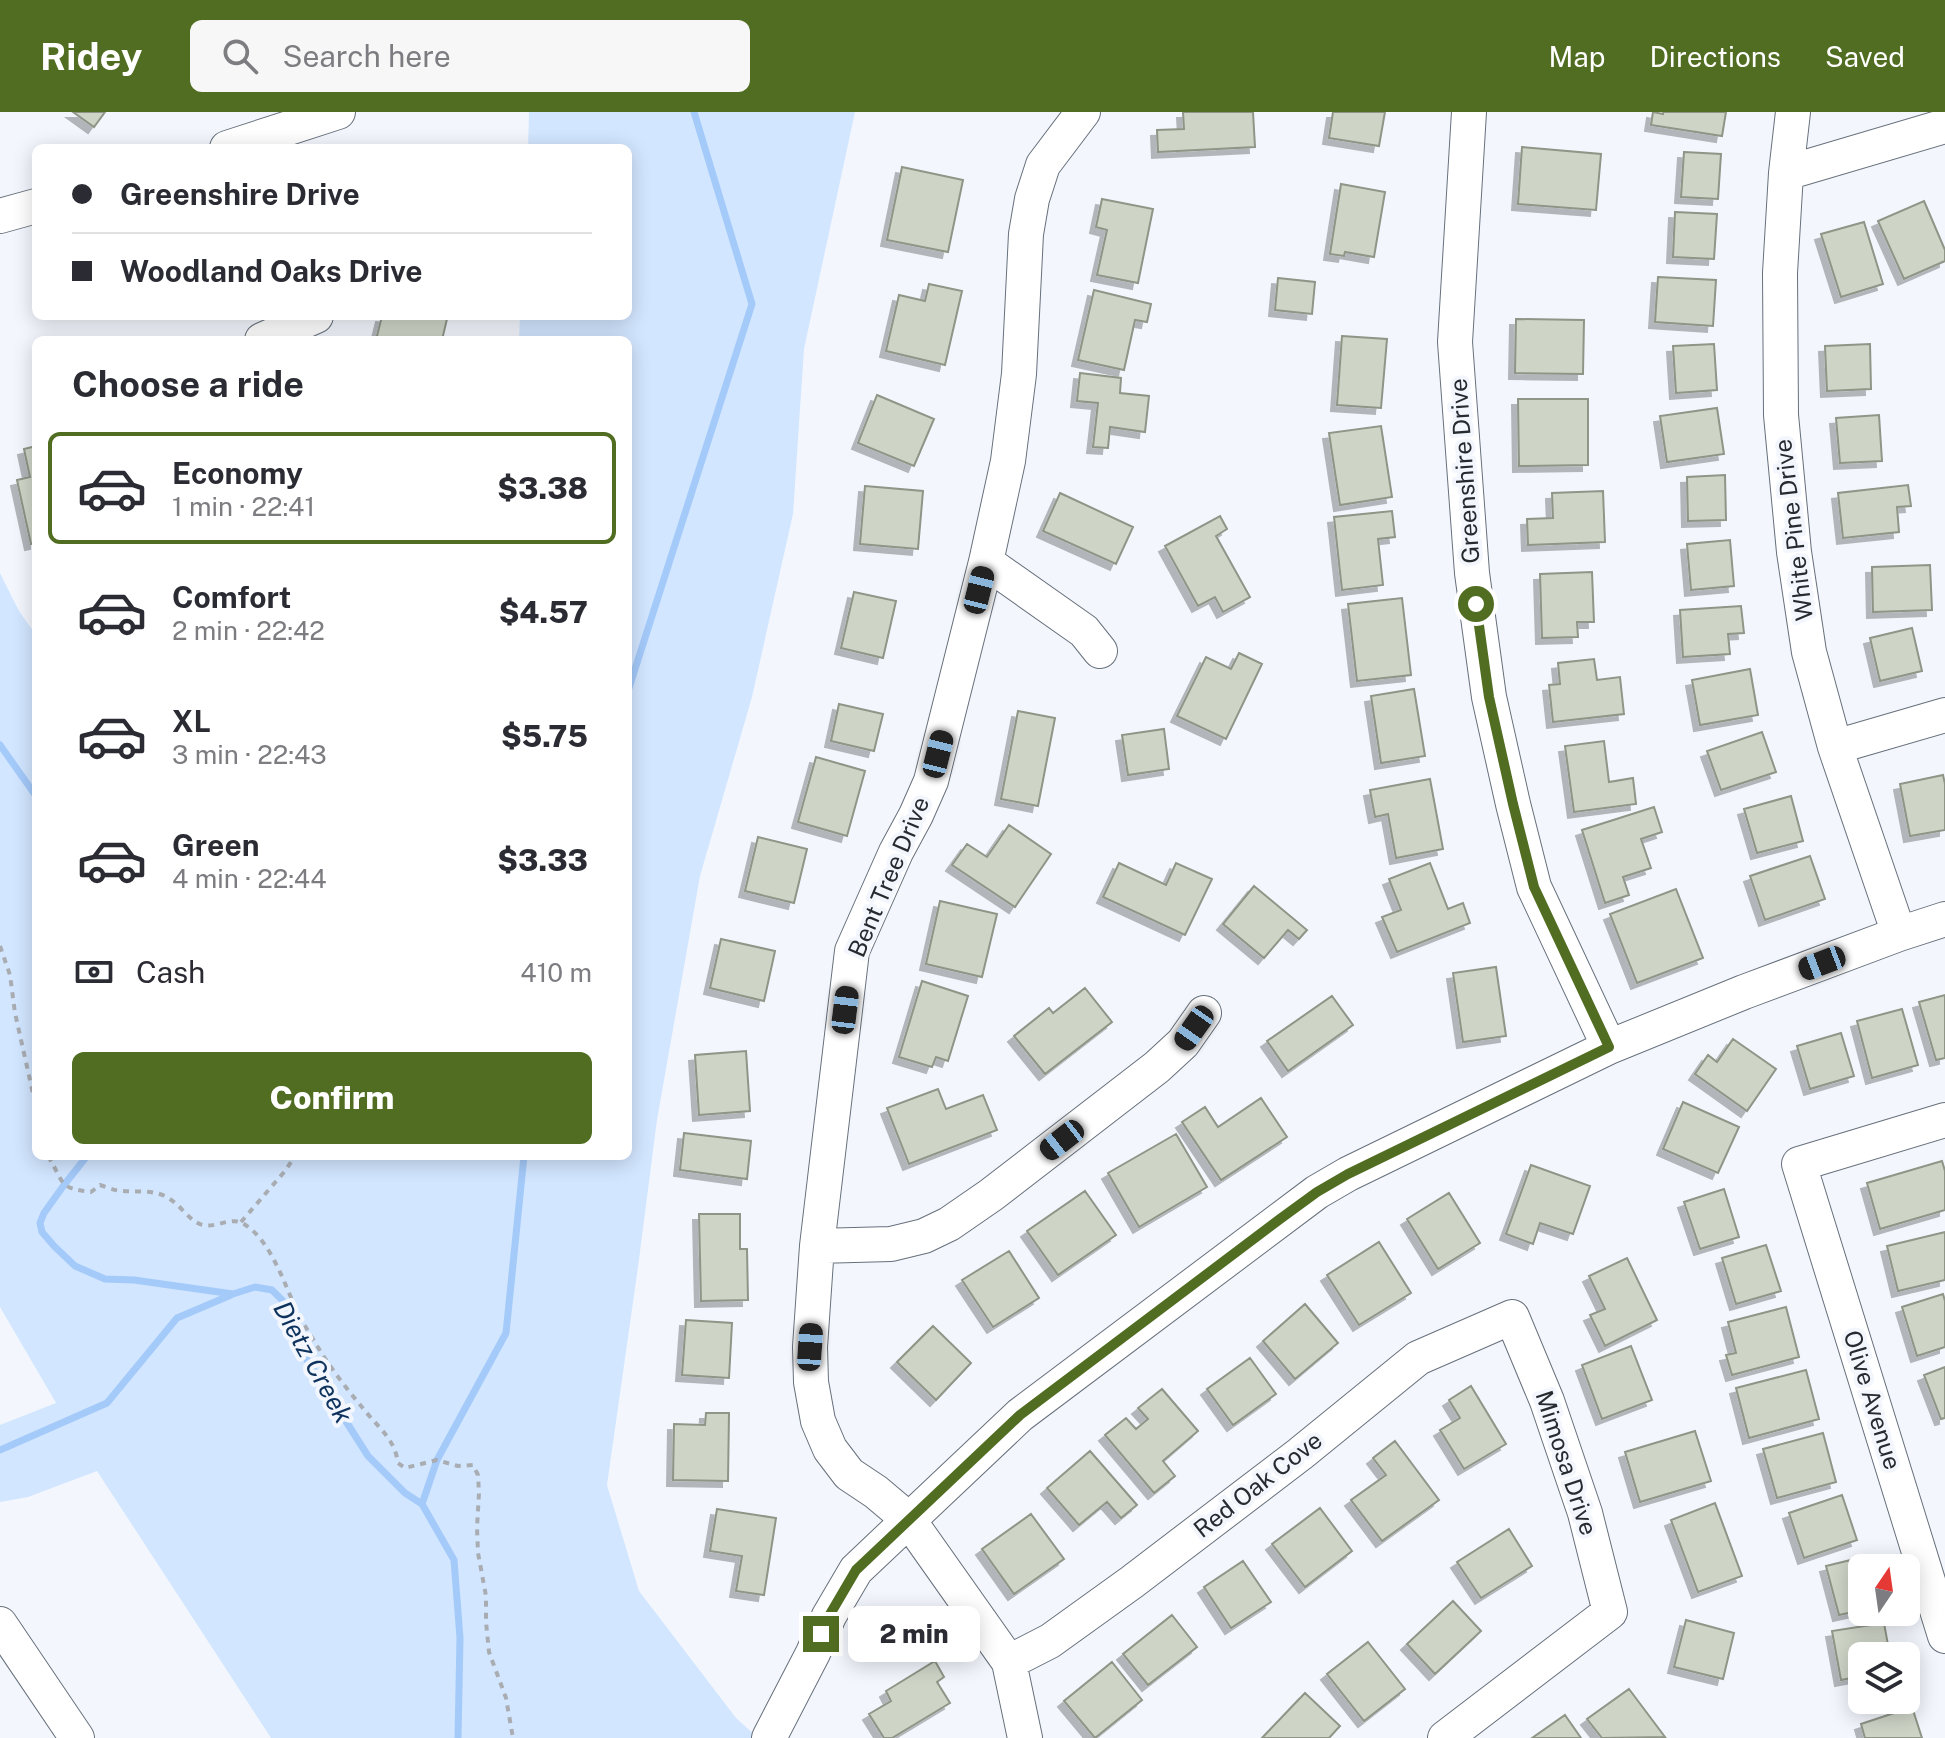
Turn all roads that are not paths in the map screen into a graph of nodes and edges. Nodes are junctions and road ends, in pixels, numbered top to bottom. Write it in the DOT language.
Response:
graph roads {
  1 [pos="1083,112"];
  2 [pos="1469,112"];
  3 [pos="1793,112"];
  4 [pos="322,122"];
  5 [pos="1945,126"];
  6 [pos="251,144"];
  7 [pos="1786,173"];
  8 [pos="32,207"];
  9 [pos="0,216"];
  10 [pos="307,320"];
  11 [pos="271,336"];
  12 [pos="986,562"];
  13 [pos="1100,651"];
  14 [pos="1945,715"];
  15 [pos="1835,747"];
  16 [pos="1945,919"];
  17 [pos="1899,934"];
  18 [pos="1204,1013"];
  19 [pos="1609,1047"];
  20 [pos="1945,1120"];
  21 [pos="817,1246"];
  22 [pos="1512,1317"];
  23 [pos="908,1519"];
  24 [pos="0,1624"];
  25 [pos="1945,1636"];
  26 [pos="1009,1662"];
  27 [pos="77,1738"];
  28 [pos="769,1738"];
  29 [pos="1025,1738"];
  30 [pos="1445,1738"];
  1 -- 12 [label="street, Bent Tree Drive"];
  2 -- 19 [label="street, Greenshire Drive"];
  3 -- 7 [label="street, White Pine Drive"];
  4 -- 6 [label="street"];
  5 -- 7 [label="street"];
  7 -- 15 [label="street, White Pine Drive"];
  8 -- 9 [label="street"];
  10 -- 11 [label="street"];
  12 -- 13 [label="street"];
  12 -- 21 [label="street, Bent Tree Drive"];
  14 -- 15 [label="street"];
  15 -- 17 [label="street, White Pine Drive"];
  16 -- 17 [label="street"];
  17 -- 19 [label="street"];
  18 -- 21 [label="street"];
  19 -- 23 [label="street"];
  20 -- 25 [label="street, Olive Avenue"];
  21 -- 23 [label="street, Bent Tree Drive"];
  22 -- 26 [label="street, Red Oak Cove"];
  22 -- 30 [label="street, Mimosa Drive"];
  23 -- 26 [label="street, Bent Tree Drive"];
  23 -- 28 [label="street"];
  24 -- 27 [label="street"];
  26 -- 29 [label="street, Bent Tree Drive"];
}
